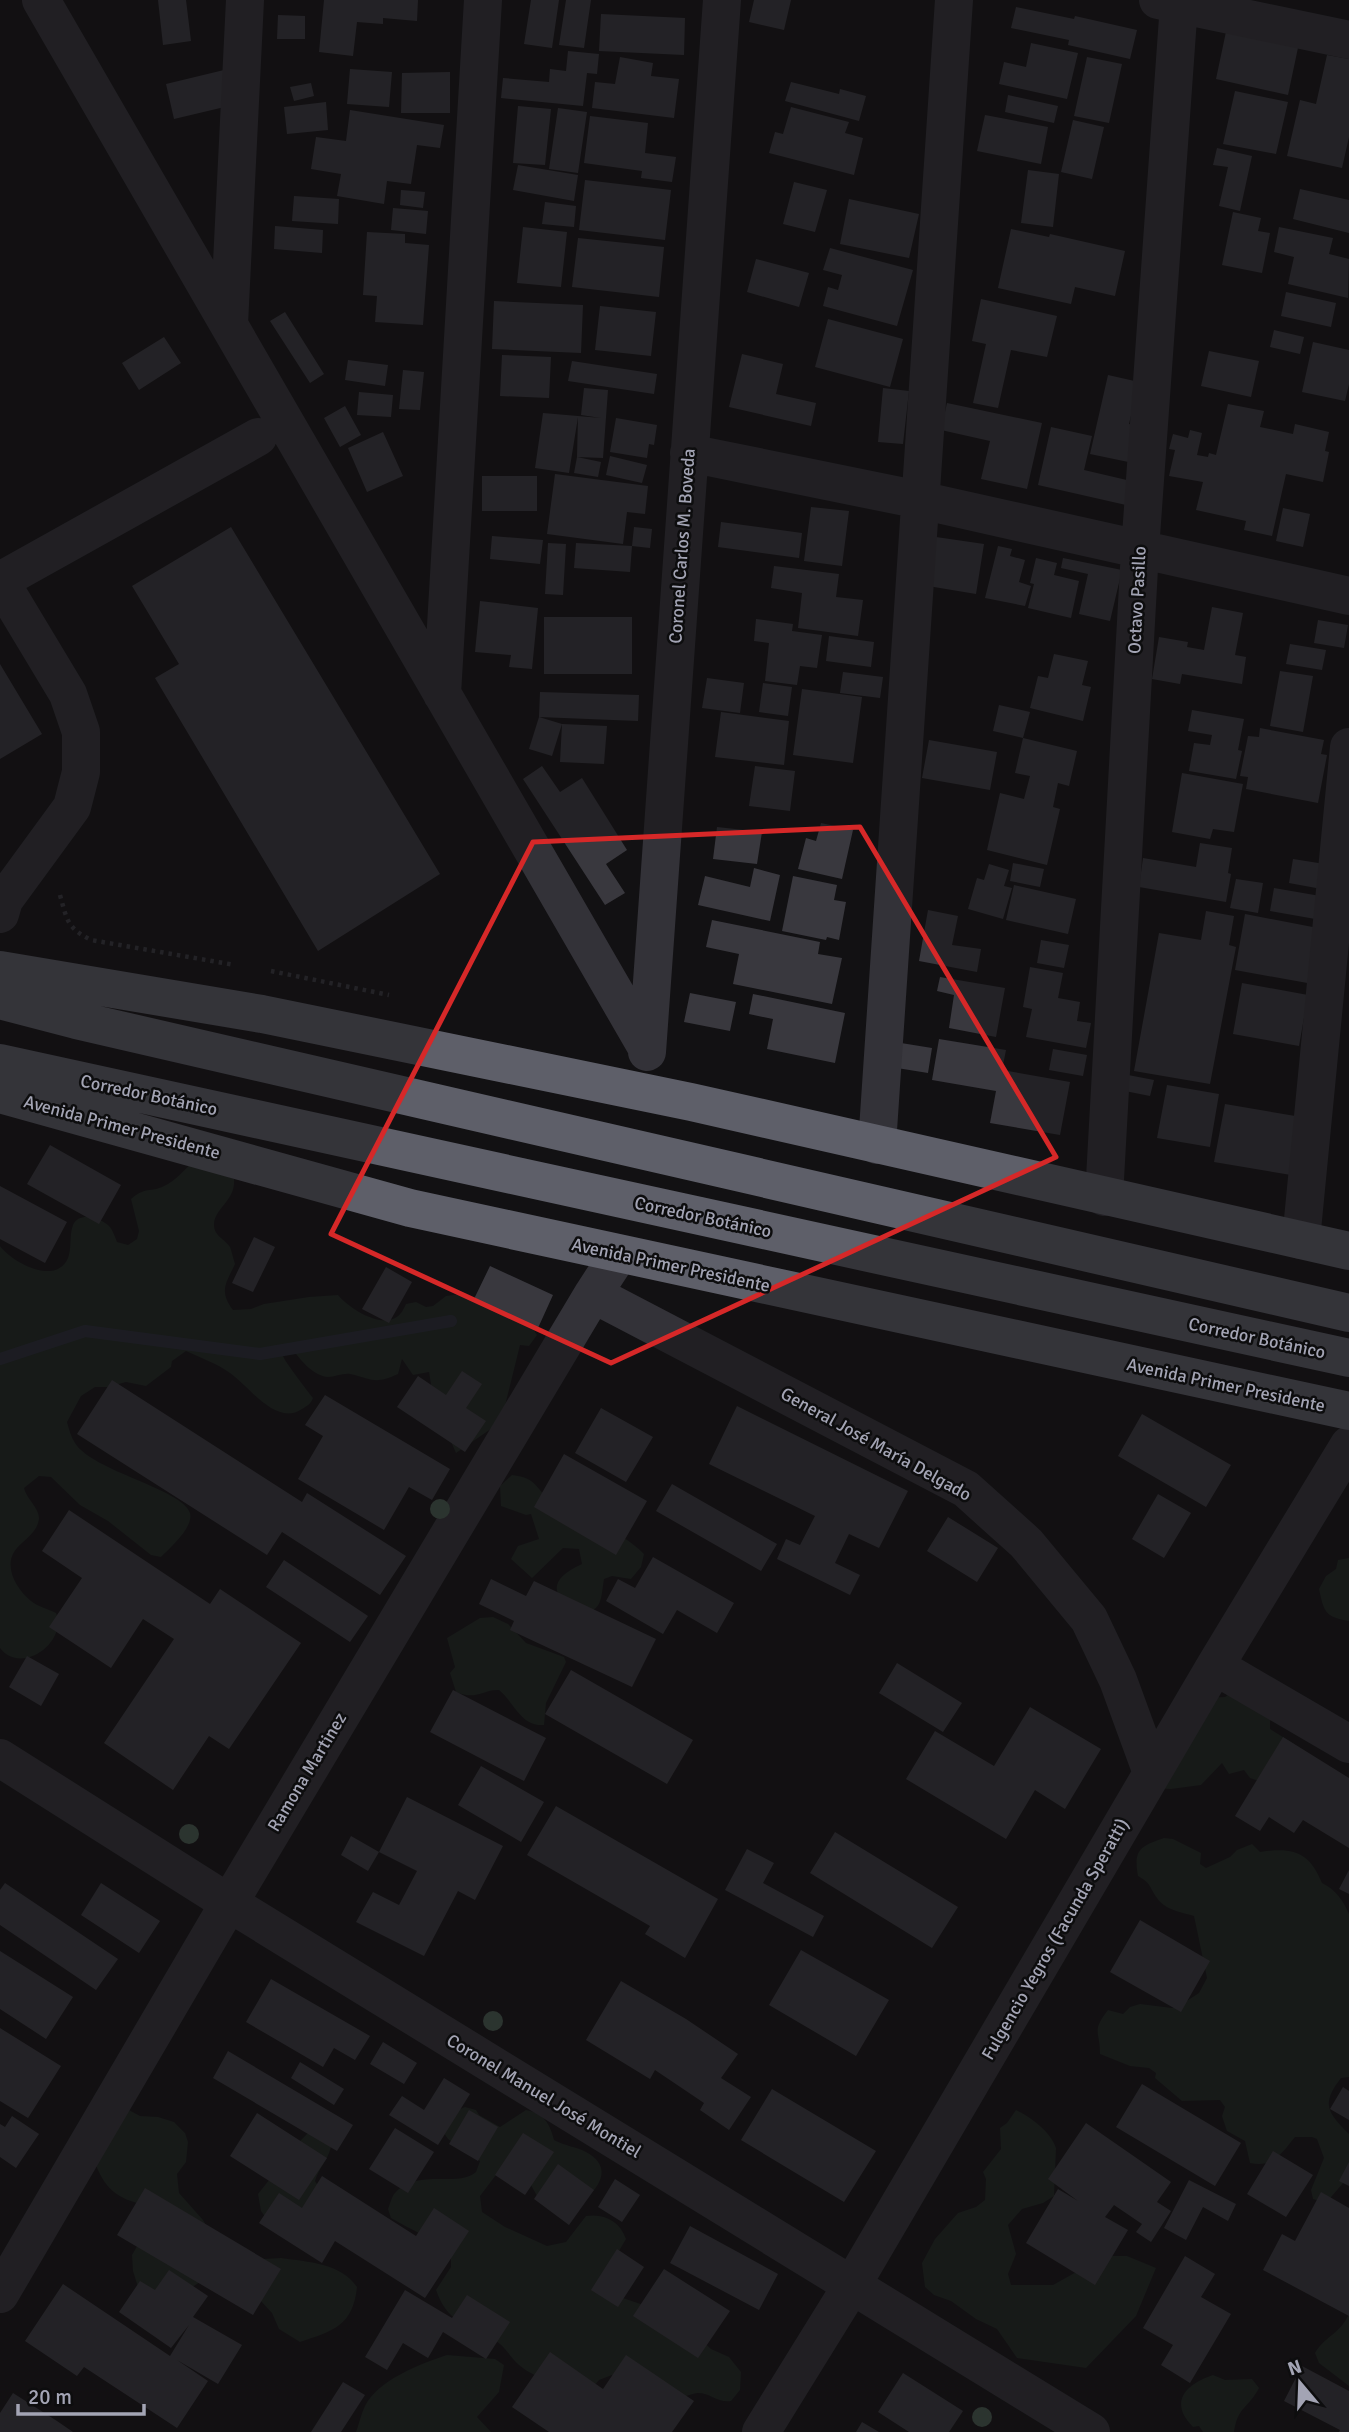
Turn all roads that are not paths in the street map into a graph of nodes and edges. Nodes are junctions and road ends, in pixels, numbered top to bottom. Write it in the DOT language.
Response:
graph roads {
  1 [pos="41,0"];
  2 [pos="245,0"];
  3 [pos="483,0"];
  4 [pos="722,0"];
  5 [pos="954,0"];
  6 [pos="1169,2"];
  7 [pos="1349,40"];
  8 [pos="229,324"];
  9 [pos="258,437"];
  10 [pos="689,453"];
  11 [pos="920,500"];
  12 [pos="1140,550"];
  13 [pos="0,581"];
  14 [pos="1349,596"];
  15 [pos="442,694"];
  16 [pos="1349,747"];
  17 [pos="0,914"];
  18 [pos="0,970"];
  19 [pos="0,1000"];
  20 [pos="647,1048"];
  21 [pos="0,1063"];
  22 [pos="647,1093"];
  23 [pos="0,1094"];
  24 [pos="877,1145"];
  25 [pos="1104,1197"];
  26 [pos="1301,1240"];
  27 [pos="1349,1251"];
  28 [pos="619,1254"];
  29 [pos="593,1294"];
  30 [pos="1349,1313"];
  31 [pos="1349,1359"];
  32 [pos="1349,1411"];
  33 [pos="1349,1445"];
  34 [pos="1215,1666"];
  35 [pos="1349,1744"];
  36 [pos="0,1758"];
  37 [pos="1152,1773"];
  38 [pos="229,1903"];
  39 [pos="852,2285"];
  40 [pos="0,2294"];
  41 [pos="761,2432"];
  42 [pos="1091,2432"];
  1 -- 8 [label="street"];
  2 -- 8 [label="street"];
  3 -- 15 [label="street"];
  4 -- 10 [label="street, Coronel Carlos M. Boveda"];
  5 -- 11 [label="street"];
  6 -- 7 [label="street"];
  6 -- 12 [label="street, Octavo Pasillo"];
  8 -- 15 [label="street"];
  9 -- 13 [label="street"];
  10 -- 11 [label="street"];
  10 -- 20 [label="street, Coronel Carlos M. Boveda"];
  11 -- 12 [label="street"];
  11 -- 24 [label="street"];
  12 -- 14 [label="street"];
  12 -- 25 [label="street, Octavo Pasillo"];
  13 -- 17 [label="street"];
  15 -- 20 [label="street"];
  16 -- 26 [label="street"];
  18 -- 22 [label="highway"];
  19 -- 30 [label="highway"];
  20 -- 22 [label="street, Coronel Carlos M. Boveda"];
  21 -- 31 [label="highway, Corredor Botánico"];
  22 -- 24 [label="highway"];
  23 -- 28 [label="highway, Avenida Primer Presidente"];
  24 -- 25 [label="highway"];
  25 -- 26 [label="highway"];
  26 -- 27 [label="highway"];
  28 -- 29 [label="street, Ramona Martinez"];
  28 -- 32 [label="highway, Avenida Primer Presidente"];
  29 -- 37 [label="street, General José María Delgado"];
  29 -- 38 [label="street, Ramona Martinez"];
  33 -- 34 [label="street, Fulgencio Yegros (Facunda Speratti)"];
  34 -- 35 [label="street"];
  34 -- 37 [label="street, Fulgencio Yegros (Facunda Speratti)"];
  36 -- 38 [label="street, Coronel Manuel José Montiel"];
  37 -- 39 [label="street, Fulgencio Yegros (Facunda Speratti)"];
  38 -- 39 [label="street, Coronel Manuel José Montiel"];
  38 -- 40 [label="street, Ramona Martinez"];
  39 -- 41 [label="street, Fulgencio Yegros (Facunda Speratti)"];
  39 -- 42 [label="street, Coronel Manuel José Montiel"];
}
